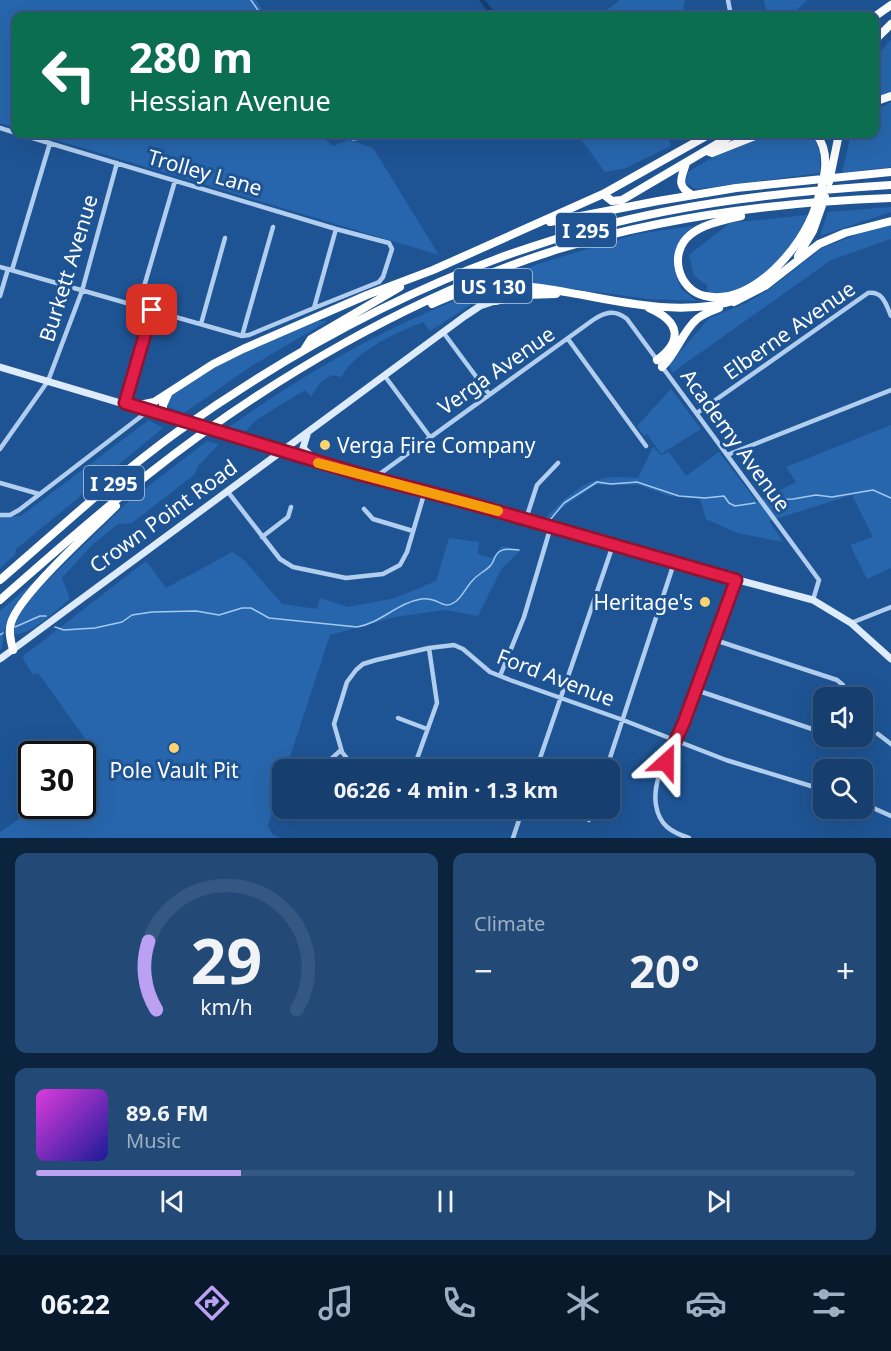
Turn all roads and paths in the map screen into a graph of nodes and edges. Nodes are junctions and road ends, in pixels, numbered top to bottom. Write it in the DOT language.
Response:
graph roads {
  1 [pos="891,4"];
  2 [pos="879,13"];
  3 [pos="891,24"];
  4 [pos="879,35"];
  5 [pos="34,138"];
  6 [pos="703,138"];
  7 [pos="727,138"];
  8 [pos="750,138"];
  9 [pos="819,138"];
  10 [pos="826,138"];
  11 [pos="838,138"];
  12 [pos="844,138"];
  13 [pos="50,143"];
  14 [pos="706,151"];
  15 [pos="835,156"];
  16 [pos="117,163"];
  17 [pos="686,163"];
  18 [pos="826,163"];
  19 [pos="891,171"];
  20 [pos="828,173"];
  21 [pos="175,181"];
  22 [pos="891,185"];
  23 [pos="603,194"];
  24 [pos="692,195"];
  25 [pos="630,196"];
  26 [pos="891,198"];
  27 [pos="664,200"];
  28 [pos="782,206"];
  29 [pos="818,210"];
  30 [pos="891,221"];
  31 [pos="273,227"];
  32 [pos="336,229"];
  33 [pos="526,230"];
  34 [pos="225,238"];
  35 [pos="0,267"];
  36 [pos="788,268"];
  37 [pos="10,270"];
  38 [pos="434,270"];
  39 [pos="82,291"];
  40 [pos="584,295"];
  41 [pos="0,296"];
  42 [pos="737,300"];
  43 [pos="495,301"];
  44 [pos="638,304"];
  45 [pos="138,307"];
  46 [pos="314,308"];
  47 [pos="152,310"];
  48 [pos="406,312"];
  49 [pos="609,312"];
  50 [pos="891,316"];
  51 [pos="201,324"];
  52 [pos="443,332"];
  53 [pos="243,336"];
  54 [pos="568,339"];
  55 [pos="303,350"];
  56 [pos="659,363"];
  57 [pos="0,367"];
  58 [pos="384,375"];
  59 [pos="48,381"];
  60 [pos="891,390"];
  61 [pos="168,393"];
  62 [pos="489,394"];
  63 [pos="125,403"];
  64 [pos="135,406"];
  65 [pos="148,411"];
  66 [pos="697,413"];
  67 [pos="166,416"];
  68 [pos="308,433"];
  69 [pos="430,437"];
  70 [pos="646,446"];
  71 [pos="0,449"];
  72 [pos="282,452"];
  73 [pos="728,455"];
  74 [pos="317,462"];
  75 [pos="558,463"];
  76 [pos="374,478"];
  77 [pos="0,483"];
  78 [pos="128,491"];
  79 [pos="425,491"];
  80 [pos="228,492"];
  81 [pos="39,494"];
  82 [pos="291,507"];
  83 [pos="364,509"];
  84 [pos="0,515"];
  85 [pos="526,519"];
  86 [pos="551,526"];
  87 [pos="413,531"];
  88 [pos="262,537"];
  89 [pos="613,545"];
  90 [pos="675,563"];
  91 [pos="0,580"];
  92 [pos="736,580"];
  93 [pos="0,600"];
  94 [pos="813,600"];
  95 [pos="891,607"];
  96 [pos="851,623"];
  97 [pos="715,640"];
  98 [pos="429,648"];
  99 [pos="13,650"];
  100 [pos="0,659"];
  101 [pos="891,659"];
  102 [pos="500,676"];
  103 [pos="843,687"];
  104 [pos="696,690"];
  105 [pos="562,697"];
  106 [pos="398,718"];
  107 [pos="623,720"];
  108 [pos="427,729"];
  109 [pos="813,729"];
  110 [pos="878,734"];
  111 [pos="675,741"];
  112 [pos="891,744"];
  113 [pos="341,750"];
  114 [pos="331,759"];
  115 [pos="348,759"];
  116 [pos="417,759"];
  117 [pos="541,759"];
  118 [pos="610,759"];
  119 [pos="813,787"];
  120 [pos="873,808"];
  121 [pos="891,816"];
  122 [pos="519,819"];
  123 [pos="513,838"];
  124 [pos="689,838"];
  1 -- 2 [label="highway"];
  3 -- 4 [label="highway"];
  5 -- 13 [label="street, Trolley Lane"];
  6 -- 23 [label="highway, US 130"];
  7 -- 14 [label="highway"];
  8 -- 14 [label="highway"];
  9 -- 18 [label="highway"];
  10 -- 18 [label="highway"];
  11 -- 15 [label="highway, US 130"];
  12 -- 15 [label="highway"];
  13 -- 16 [label="street, Trolley Lane"];
  13 -- 37 [label="street"];
  14 -- 17 [label="highway"];
  15 -- 20 [label="highway, US 130"];
  16 -- 21 [label="street, Trolley Lane"];
  16 -- 39 [label="street, Burkett Avenue"];
  17 -- 24 [label="highway"];
  17 -- 25 [label="highway"];
  18 -- 20 [label="highway"];
  19 -- 24 [label="highway"];
  20 -- 29 [label="highway, US 130"];
  21 -- 32 [label="street, Trolley Lane"];
  21 -- 45 [label="street"];
  22 -- 55 [label="highway, I 295"];
  23 -- 25 [label="highway"];
  23 -- 33 [label="highway, US 130"];
  24 -- 27 [label="highway"];
  25 -- 27 [label="highway"];
  26 -- 28 [label="highway, I 295"];
  27 -- 33 [label="highway"];
  28 -- 29 [label="highway"];
  28 -- 48 [label="highway, I 295"];
  29 -- 36 [label="highway, US 130"];
  30 -- 36 [label="highway"];
  31 -- 53 [label="street"];
  32 -- 46 [label="street"];
  32 -- 46 [label="street, Trolley Lane"];
  33 -- 38 [label="highway, US 130"];
  34 -- 51 [label="street"];
  35 -- 37 [label="street"];
  36 -- 42 [label="highway, US 130"];
  37 -- 39 [label="street"];
  37 -- 41 [label="street"];
  38 -- 55 [label="highway, US 130"];
  38 -- 61 [label="highway"];
  39 -- 45 [label="street"];
  39 -- 59 [label="street, Burkett Avenue"];
  40 -- 43 [label="highway"];
  40 -- 44 [label="highway, US 130"];
  40 -- 48 [label="highway, US 130"];
  42 -- 44 [label="highway, US 130"];
  42 -- 56 [label="highway"];
  43 -- 52 [label="main road, Crown Point Road"];
  44 -- 56 [label="highway"];
  45 -- 47 [label="street"];
  46 -- 53 [label="street"];
  47 -- 51 [label="street"];
  47 -- 63 [label="street"];
  48 -- 78 [label="highway, I 295"];
  49 -- 54 [label="street, Verga Avenue"];
  49 -- 56 [label="street, Academy Avenue"];
  50 -- 66 [label="street, Elberne Avenue"];
  51 -- 53 [label="street"];
  52 -- 58 [label="main road, Crown Point Road"];
  52 -- 62 [label="street"];
  54 -- 62 [label="street, Verga Avenue"];
  54 -- 70 [label="street"];
  55 -- 91 [label="highway, I 295"];
  56 -- 66 [label="street, Academy Avenue"];
  57 -- 59 [label="main road"];
  58 -- 68 [label="main road, Crown Point Road"];
  58 -- 69 [label="street"];
  59 -- 63 [label="main road"];
  59 -- 71 [label="street, Burkett Avenue"];
  60 -- 73 [label="street"];
  61 -- 64 [label="highway"];
  61 -- 67 [label="highway"];
  62 -- 69 [label="street, Verga Avenue"];
  63 -- 64 [label="main road"];
  64 -- 65 [label="main road"];
  65 -- 67 [label="main road"];
  65 -- 81 [label="street"];
  66 -- 73 [label="street, Academy Avenue"];
  67 -- 72 [label="main road"];
  68 -- 72 [label="main road, Crown Point Road"];
  68 -- 74 [label="main road"];
  69 -- 76 [label="street, Verga Avenue"];
  72 -- 74 [label="main road"];
  72 -- 80 [label="main road, Crown Point Road"];
  73 -- 94 [label="street, Academy Avenue"];
  74 -- 76 [label="main road"];
  75 -- 85 [label="street"];
  76 -- 79 [label="main road"];
  77 -- 81 [label="street"];
  78 -- 93 [label="highway, I 295"];
  78 -- 99 [label="highway"];
  79 -- 85 [label="main road"];
  79 -- 87 [label="street"];
  80 -- 88 [label="street"];
  80 -- 99 [label="main road, Crown Point Road"];
  81 -- 84 [label="street"];
  82 -- 88 [label="street"];
  83 -- 87 [label="street"];
  85 -- 86 [label="main road"];
  86 -- 89 [label="main road"];
  86 -- 102 [label="street"];
  87 -- 88 [label="street"];
  89 -- 90 [label="main road"];
  89 -- 105 [label="street"];
  90 -- 92 [label="main road"];
  90 -- 107 [label="street"];
  92 -- 94 [label="main road"];
  92 -- 97 [label="street"];
  94 -- 96 [label="main road"];
  95 -- 96 [label="street"];
  96 -- 101 [label="main road"];
  97 -- 103 [label="street"];
  97 -- 104 [label="street"];
  98 -- 102 [label="street, Ford Avenue"];
  98 -- 108 [label="street"];
  98 -- 113 [label="street, Ford Avenue"];
  99 -- 100 [label="main road, Crown Point Road"];
  102 -- 105 [label="street, Ford Avenue"];
  104 -- 109 [label="street"];
  104 -- 111 [label="street"];
  105 -- 107 [label="street, Ford Avenue"];
  105 -- 117 [label="street"];
  106 -- 108 [label="street"];
  107 -- 111 [label="street, Ford Avenue"];
  107 -- 118 [label="street"];
  108 -- 116 [label="street"];
  110 -- 112 [label="street"];
  111 -- 119 [label="street, Ford Avenue"];
  111 -- 124 [label="street"];
  113 -- 114 [label="street"];
  113 -- 115 [label="street"];
  120 -- 121 [label="street"];
  122 -- 123 [label="street"];
}
